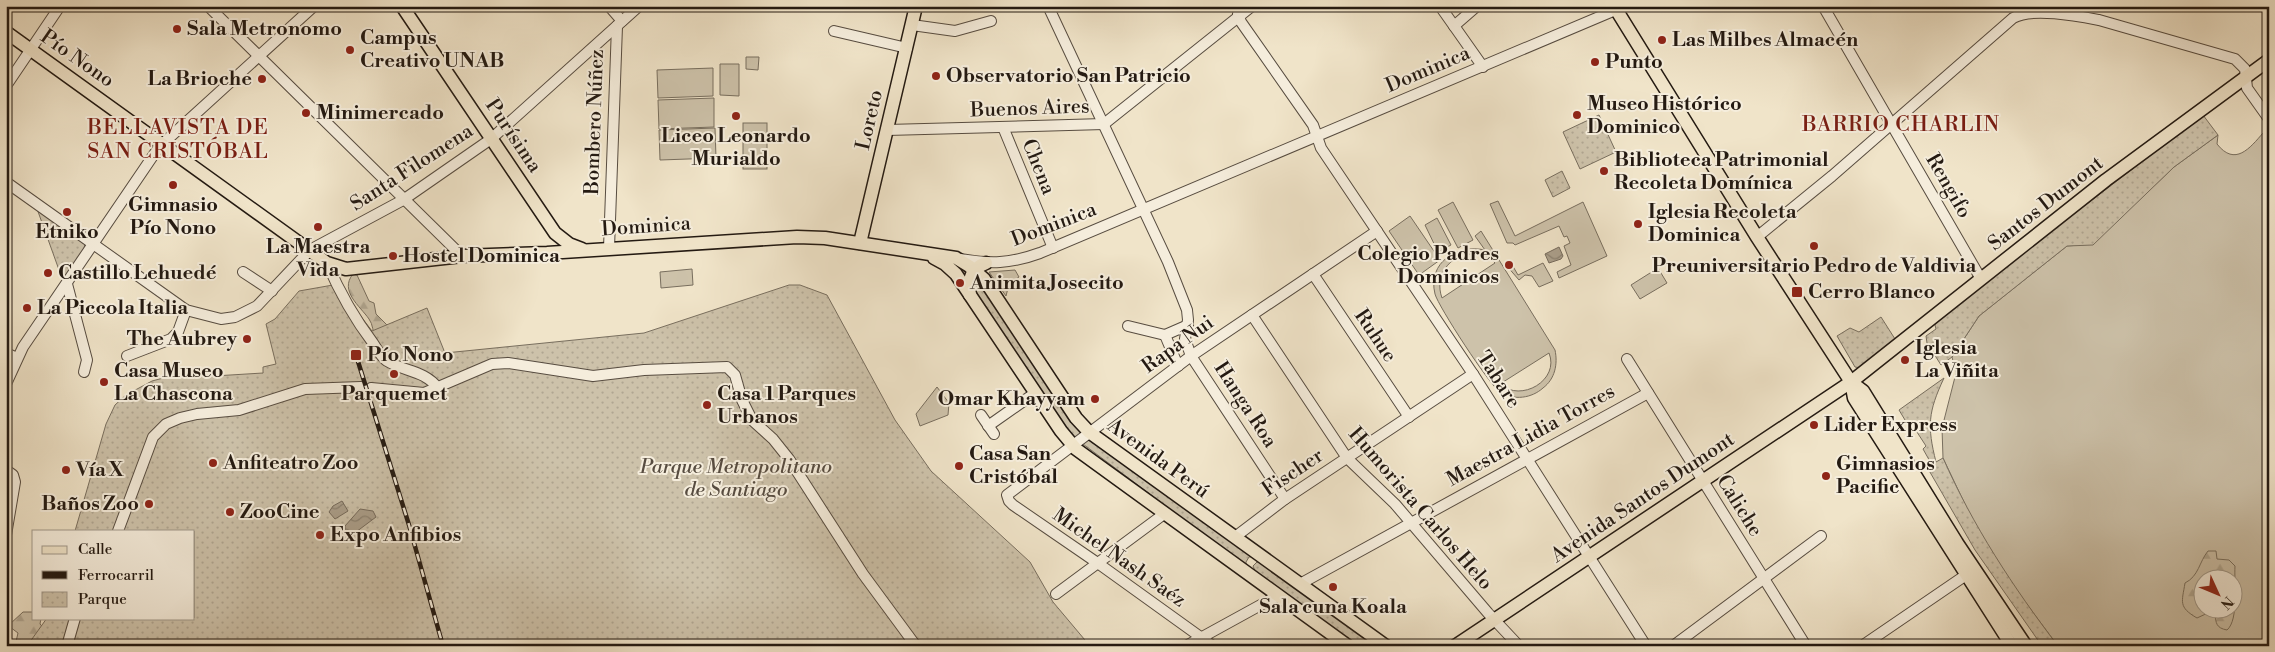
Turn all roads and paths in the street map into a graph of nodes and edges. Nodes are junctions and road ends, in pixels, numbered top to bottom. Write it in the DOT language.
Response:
graph roads {
  1 [pos="60,6"];
  2 [pos="208,6"];
  3 [pos="314,6"];
  4 [pos="402,6"];
  5 [pos="609,6"];
  6 [pos="639,6"];
  7 [pos="916,6"];
  8 [pos="1048,6"];
  9 [pos="1252,6"];
  10 [pos="1440,6"];
  11 [pos="1477,6"];
  12 [pos="1823,6"];
  13 [pos="1618,7"];
  14 [pos="1240,11"];
  15 [pos="991,20"];
  16 [pos="620,24"];
  17 [pos="912,25"];
  18 [pos="1454,26"];
  19 [pos="834,30"];
  20 [pos="6,32"];
  21 [pos="907,48"];
  22 [pos="31,49"];
  23 [pos="259,56"];
  24 [pos="2269,60"];
  25 [pos="1483,67"];
  26 [pos="2246,78"];
  27 [pos="6,86"];
  28 [pos="2269,119"];
  29 [pos="1104,124"];
  30 [pos="1893,124"];
  31 [pos="1003,127"];
  32 [pos="887,130"];
  33 [pos="1317,137"];
  34 [pos="491,138"];
  35 [pos="163,143"];
  36 [pos="6,182"];
  37 [pos="403,200"];
  38 [pos="1144,210"];
  39 [pos="1377,231"];
  40 [pos="555,232"];
  41 [pos="1758,236"];
  42 [pos="93,243"];
  43 [pos="860,243"];
  44 [pos="609,248"];
  45 [pos="1053,248"];
  46 [pos="310,250"];
  47 [pos="586,250"];
  48 [pos="547,253"];
  49 [pos="927,255"];
  50 [pos="462,256"];
  51 [pos="956,258"];
  52 [pos="327,262"];
  53 [pos="986,263"];
  54 [pos="346,269"];
  55 [pos="975,270"];
  56 [pos="243,272"];
  57 [pos="1313,274"];
  58 [pos="1981,279"];
  59 [pos="67,284"];
  60 [pos="272,291"];
  61 [pos="341,295"];
  62 [pos="970,296"];
  63 [pos="186,310"];
  64 [pos="1252,315"];
  65 [pos="1188,325"];
  66 [pos="1128,326"];
  67 [pos="1165,335"];
  68 [pos="6,353"];
  69 [pos="127,356"];
  70 [pos="1191,356"];
  71 [pos="17,358"];
  72 [pos="1627,359"];
  73 [pos="1178,366"];
  74 [pos="84,372"];
  75 [pos="1473,374"];
  76 [pos="1851,382"];
  77 [pos="6,384"];
  78 [pos="438,388"];
  79 [pos="1648,392"];
  80 [pos="1035,393"];
  81 [pos="981,415"];
  82 [pos="1408,417"];
  83 [pos="1089,432"];
  84 [pos="1072,445"];
  85 [pos="1347,458"];
  86 [pos="1527,458"];
  87 [pos="6,470"];
  88 [pos="1702,481"];
  89 [pos="1007,497"];
  90 [pos="1285,499"];
  91 [pos="1164,514"];
  92 [pos="1411,522"];
  93 [pos="118,530"];
  94 [pos="6,535"];
  95 [pos="1821,536"];
  96 [pos="1235,537"];
  97 [pos="1589,556"];
  98 [pos="1263,557"];
  99 [pos="1099,564"];
  100 [pos="1249,575"];
  101 [pos="1966,576"];
  102 [pos="1979,576"];
  103 [pos="1764,579"];
  104 [pos="1300,584"];
  105 [pos="1056,594"];
  106 [pos="1277,596"];
  107 [pos="1495,619"];
  108 [pos="74,620"];
  109 [pos="1201,637"];
  110 [pos="67,646"];
  111 [pos="916,646"];
  112 [pos="1186,646"];
  113 [pos="1213,646"];
  114 [pos="1348,646"];
  115 [pos="1386,646"];
  116 [pos="1455,646"];
  117 [pos="1519,646"];
  118 [pos="1646,646"];
  119 [pos="1673,646"];
  120 [pos="1806,646"];
  121 [pos="1862,646"];
  122 [pos="2012,646"];
  123 [pos="2026,646"];
  1 -- 22 [label="street"];
  2 -- 23 [label="street"];
  3 -- 23 [label="street"];
  4 -- 34 [label="main road, Purísima"];
  5 -- 16 [label="street"];
  6 -- 16 [label="street, Santa Filomena"];
  7 -- 17 [label="main road, Loreto"];
  8 -- 29 [label="street"];
  9 -- 14 [label="street, Buenos Aires"];
  10 -- 18 [label="street"];
  11 -- 18 [label="street"];
  12 -- 30 [label="street, Rengifo"];
  13 -- 25 [label="street, Dominica"];
  13 -- 41 [label="main road"];
  14 -- 29 [label="street, Buenos Aires"];
  14 -- 33 [label="street, Tabare"];
  15 -- 17 [label="street"];
  16 -- 34 [label="street, Santa Filomena"];
  16 -- 44 [label="street, Bombero Núñez"];
  17 -- 21 [label="main road, Loreto"];
  18 -- 25 [label="street"];
  19 -- 21 [label="street"];
  20 -- 22 [label="main road, Pío Nono"];
  21 -- 32 [label="main road, Loreto"];
  22 -- 27 [label="street"];
  22 -- 35 [label="main road, Pío Nono"];
  23 -- 35 [label="street"];
  23 -- 37 [label="street"];
  24 -- 26 [label="main road, Santos Dumont"];
  25 -- 33 [label="street, Dominica"];
  26 -- 28 [label="street"];
  26 -- 30 [label="street"];
  26 -- 58 [label="main road, Santos Dumont"];
  29 -- 31 [label="street, Buenos Aires"];
  29 -- 38 [label="street"];
  30 -- 41 [label="street"];
  30 -- 58 [label="street, Rengifo"];
  31 -- 32 [label="street, Buenos Aires"];
  31 -- 45 [label="street, Chena"];
  32 -- 43 [label="main road, Loreto"];
  33 -- 38 [label="street, Dominica"];
  33 -- 39 [label="street, Tabare"];
  34 -- 37 [label="street, Santa Filomena"];
  34 -- 40 [label="main road, Purísima"];
  35 -- 42 [label="street"];
  35 -- 46 [label="main road, Pío Nono"];
  36 -- 42 [label="street, Santa Filomena"];
  37 -- 46 [label="street, Santa Filomena"];
  37 -- 50 [label="street"];
  38 -- 45 [label="street, Dominica"];
  38 -- 65 [label="street"];
  39 -- 57 [label="street, Rapa Nui"];
  39 -- 75 [label="street, Tabare"];
  40 -- 47 [label="main road, Purísima"];
  40 -- 48 [label="main road"];
  41 -- 76 [label="main road"];
  42 -- 59 [label="street"];
  42 -- 63 [label="street, Santa Filomena"];
  43 -- 44 [label="main road, Dominica"];
  43 -- 49 [label="main road, Dominica"];
  44 -- 47 [label="main road, Dominica"];
  45 -- 53 [label="street, Dominica"];
  46 -- 52 [label="main road, Pío Nono"];
  46 -- 60 [label="street, Santa Filomena"];
  47 -- 48 [label="main road, Dominica"];
  48 -- 50 [label="main road, Dominica"];
  49 -- 51 [label="main road, Dominica"];
  49 -- 62 [label="main road, Avenida Perú"];
  50 -- 54 [label="main road, Dominica"];
  51 -- 53 [label="street, Dominica"];
  51 -- 55 [label="main road, Avenida Perú"];
  52 -- 54 [label="main road, Pío Nono"];
  52 -- 61 [label="street"];
  53 -- 55 [label="main road"];
  54 -- 61 [label="street"];
  55 -- 62 [label="main road"];
  55 -- 83 [label="main road, Avenida Perú"];
  56 -- 60 [label="street"];
  57 -- 64 [label="street, Rapa Nui"];
  57 -- 82 [label="street, Ruhue"];
  58 -- 76 [label="main road, Santos Dumont"];
  59 -- 71 [label="street"];
  59 -- 74 [label="street"];
  60 -- 63 [label="street, Santa Filomena"];
  61 -- 78 [label="street"];
  62 -- 80 [label="main road, Avenida Perú"];
  63 -- 69 [label="street"];
  64 -- 70 [label="street, Rapa Nui"];
  64 -- 85 [label="street, Humorista Carlos Helo"];
  65 -- 67 [label="street"];
  65 -- 70 [label="street"];
  66 -- 67 [label="street"];
  67 -- 73 [label="street"];
  68 -- 71 [label="street"];
  70 -- 73 [label="street, Rapa Nui"];
  70 -- 90 [label="street, Hanga Roa"];
  71 -- 77 [label="street"];
  72 -- 79 [label="street, Caliche"];
  73 -- 83 [label="street, Rapa Nui"];
  75 -- 82 [label="street, Fischer"];
  75 -- 86 [label="street, Tabare"];
  76 -- 88 [label="main road, Avenida Santos Dumont"];
  76 -- 101 [label="main road"];
  76 -- 102 [label="main road"];
  78 -- 93 [label="street"];
  78 -- 111 [label="street"];
  79 -- 86 [label="street, Maestra Lidia Torres"];
  79 -- 88 [label="street, Caliche"];
  80 -- 81 [label="street"];
  80 -- 84 [label="main road, Avenida Perú"];
  82 -- 85 [label="street, Fischer"];
  83 -- 84 [label="street, Rapa Nui"];
  83 -- 96 [label="main road, Avenida Perú"];
  84 -- 89 [label="street, Rapa Nui"];
  84 -- 91 [label="main road, Avenida Perú"];
  85 -- 90 [label="street, Fischer"];
  85 -- 92 [label="street, Humorista Carlos Helo"];
  86 -- 92 [label="street, Maestra Lidia Torres"];
  86 -- 97 [label="street, Tabare"];
  87 -- 94 [label="street"];
  88 -- 97 [label="main road, Avenida Santos Dumont"];
  88 -- 103 [label="street, Caliche"];
  89 -- 99 [label="street, Michel Nash Saéz"];
  90 -- 96 [label="street, Fischer"];
  91 -- 99 [label="street"];
  91 -- 100 [label="main road, Avenida Perú"];
  92 -- 104 [label="street, Maestra Lidia Torres"];
  92 -- 107 [label="street, Humorista Carlos Helo"];
  95 -- 103 [label="street"];
  96 -- 98 [label="main road, Avenida Perú"];
  97 -- 107 [label="main road, Avenida Santos Dumont"];
  97 -- 118 [label="street, Tabare"];
  98 -- 100 [label="main road"];
  98 -- 104 [label="main road, Avenida Perú"];
  99 -- 105 [label="street"];
  99 -- 109 [label="street, Michel Nash Saéz"];
  100 -- 106 [label="main road, Avenida Perú"];
  101 -- 102 [label="main road"];
  101 -- 121 [label="street"];
  101 -- 122 [label="main road"];
  102 -- 123 [label="main road"];
  103 -- 119 [label="street"];
  103 -- 120 [label="street, Caliche"];
  104 -- 115 [label="main road, Avenida Perú"];
  106 -- 109 [label="street"];
  106 -- 114 [label="main road, Avenida Perú"];
  107 -- 116 [label="main road, Avenida Santos Dumont"];
  107 -- 117 [label="street, Humorista Carlos Helo"];
  108 -- 110 [label="street"];
  109 -- 112 [label="street"];
  109 -- 113 [label="street, Michel Nash Saéz"];
}
